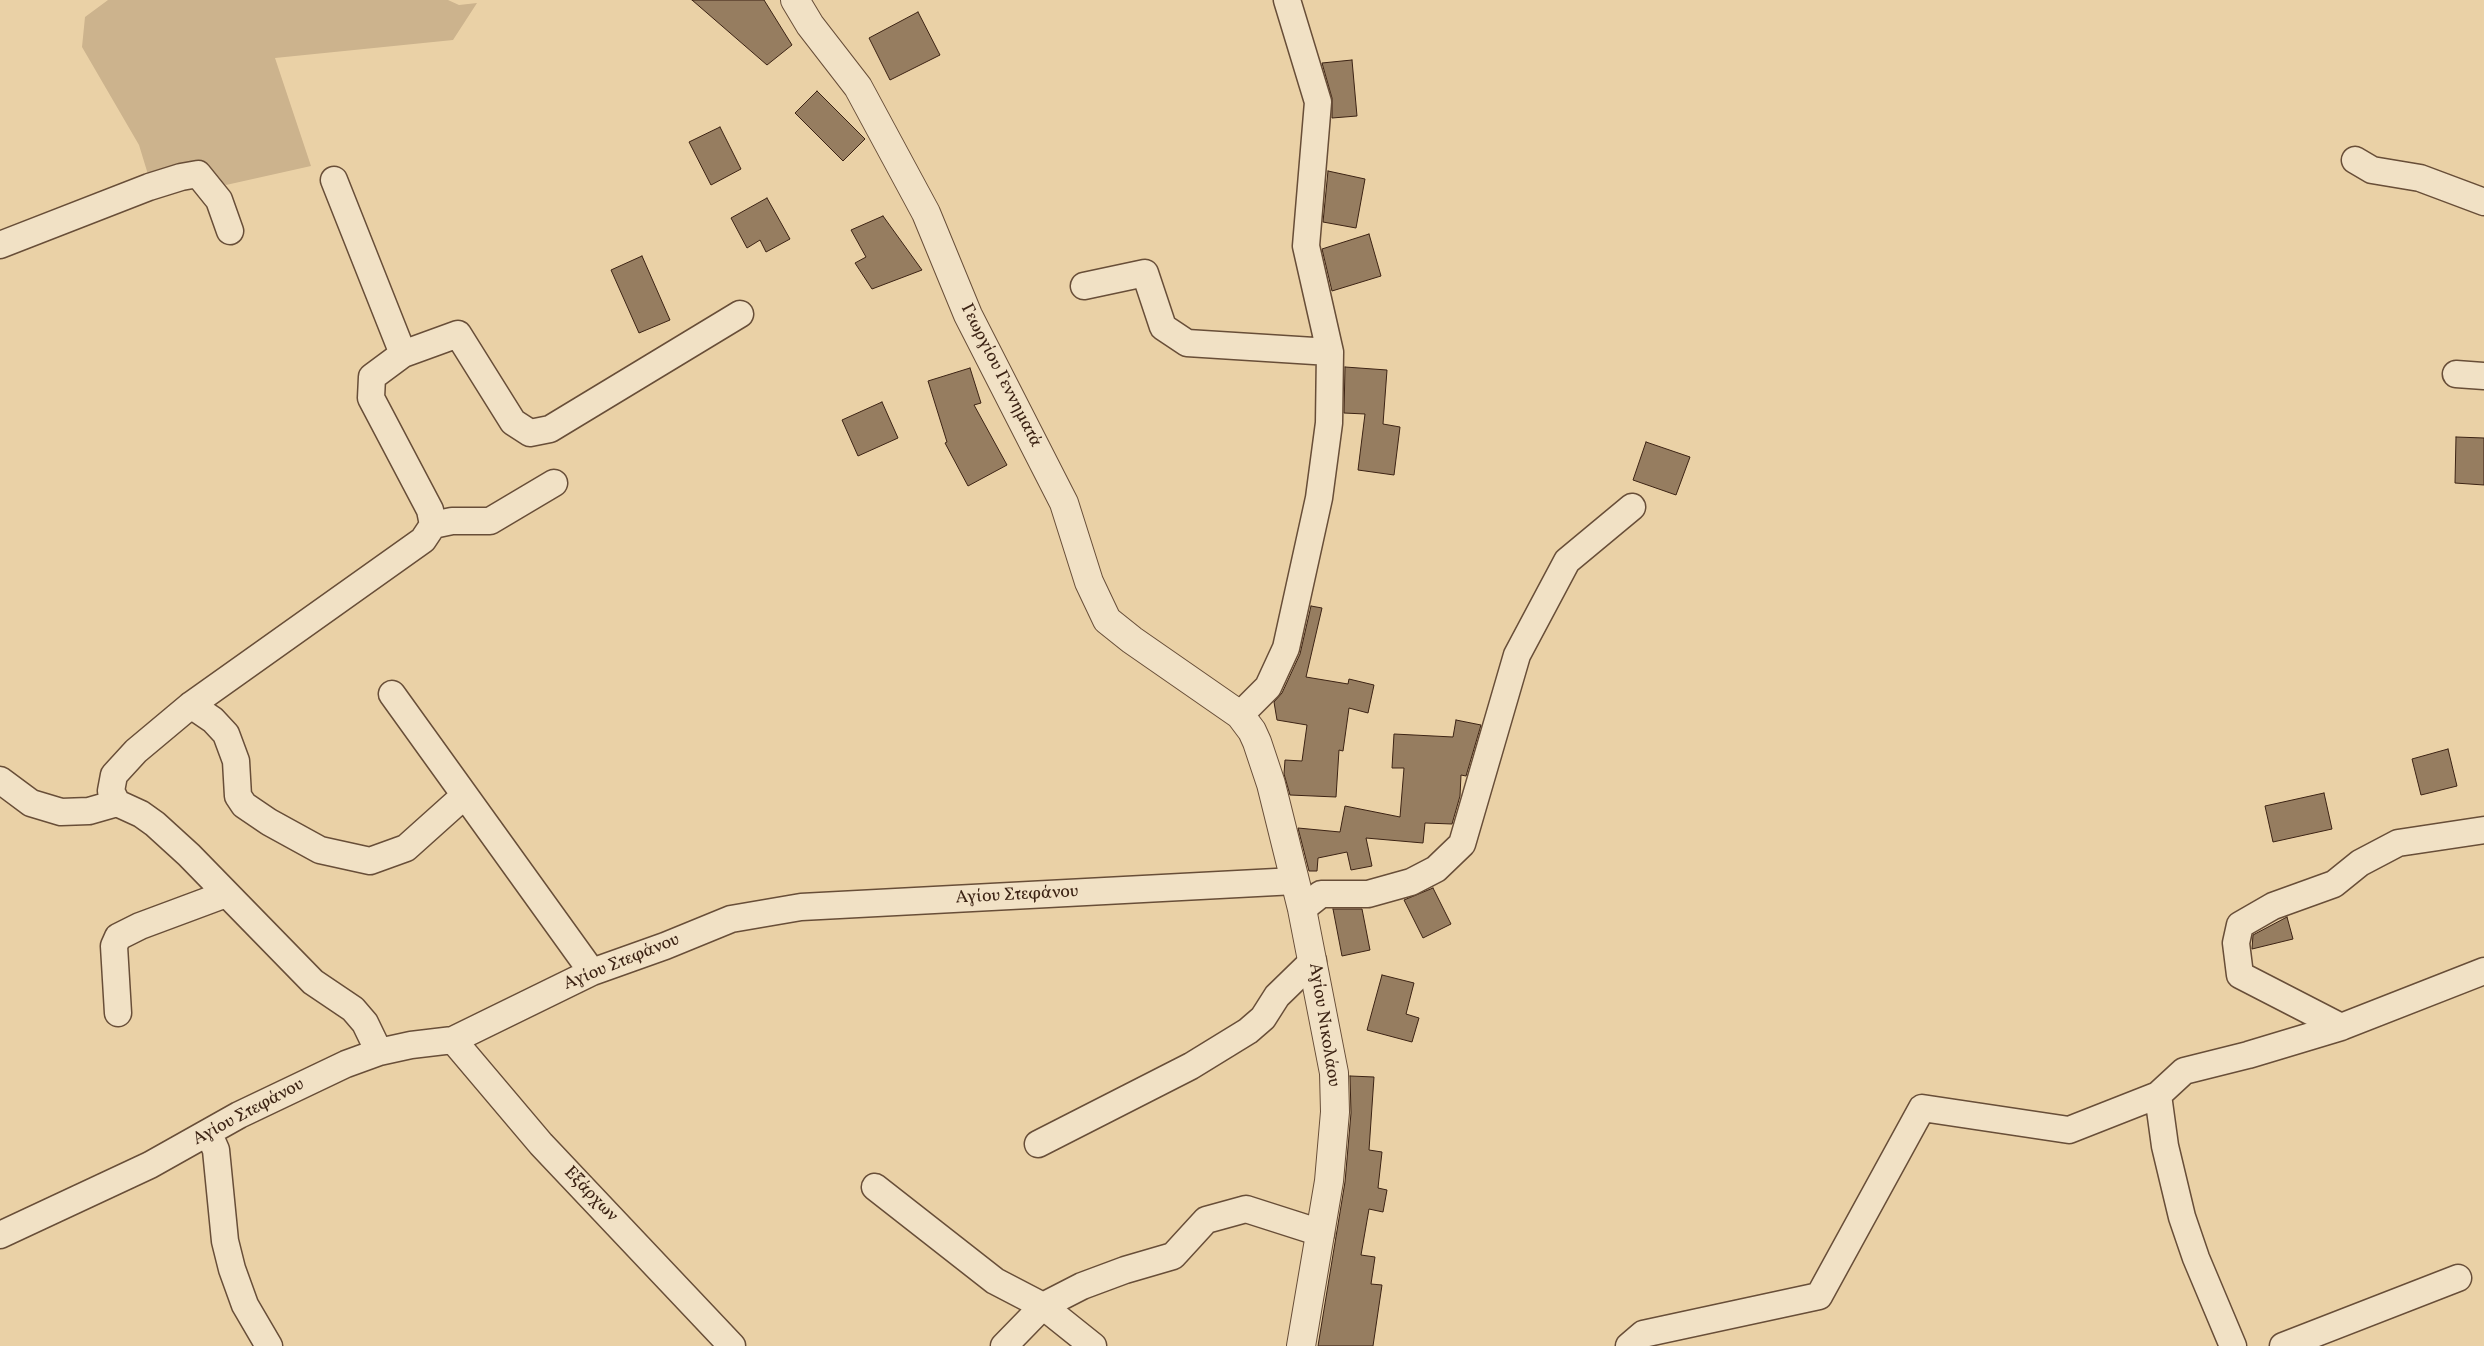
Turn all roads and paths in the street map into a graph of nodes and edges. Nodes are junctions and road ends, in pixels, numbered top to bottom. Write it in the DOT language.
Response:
graph roads {
  1 [pos="795,0"];
  2 [pos="1288,0"];
  3 [pos="2355,160"];
  4 [pos="334,180"];
  5 [pos="2484,202"];
  6 [pos="230,230"];
  7 [pos="0,245"];
  8 [pos="1084,286"];
  9 [pos="740,314"];
  10 [pos="1330,352"];
  11 [pos="404,354"];
  12 [pos="2456,374"];
  13 [pos="2484,376"];
  14 [pos="554,483"];
  15 [pos="1632,507"];
  16 [pos="433,525"];
  17 [pos="392,694"];
  18 [pos="191,705"];
  19 [pos="1240,715"];
  20 [pos="0,780"];
  21 [pos="464,796"];
  22 [pos="117,803"];
  23 [pos="2484,830"];
  24 [pos="1295,881"];
  25 [pos="226,894"];
  26 [pos="1302,909"];
  27 [pos="1314,961"];
  28 [pos="2484,971"];
  29 [pos="592,972"];
  30 [pos="118,1013"];
  31 [pos="2342,1027"];
  32 [pos="453,1040"];
  33 [pos="380,1052"];
  34 [pos="2158,1095"];
  35 [pos="209,1134"];
  36 [pos="1038,1144"];
  37 [pos="875,1187"];
  38 [pos="1321,1233"];
  39 [pos="0,1236"];
  40 [pos="2458,1278"];
  41 [pos="1043,1306"];
  42 [pos="269,1346"];
  43 [pos="732,1346"];
  44 [pos="1004,1346"];
  45 [pos="1093,1346"];
  46 [pos="1301,1346"];
  47 [pos="1628,1346"];
  48 [pos="2234,1346"];
  49 [pos="2284,1346"];
  1 -- 19 [label="street, Γεωργίου Γεννηματά"];
  2 -- 10 [label="street"];
  3 -- 5 [label="street"];
  4 -- 11 [label="street"];
  6 -- 7 [label="street"];
  8 -- 10 [label="street"];
  9 -- 11 [label="street"];
  10 -- 19 [label="street"];
  11 -- 16 [label="street"];
  12 -- 13 [label="street"];
  14 -- 16 [label="street"];
  15 -- 26 [label="street"];
  16 -- 18 [label="street"];
  17 -- 21 [label="street"];
  18 -- 21 [label="street"];
  18 -- 22 [label="street"];
  19 -- 24 [label="street, Αγίου Νικολάου"];
  20 -- 22 [label="street"];
  21 -- 29 [label="street"];
  22 -- 25 [label="street"];
  23 -- 31 [label="street"];
  24 -- 26 [label="street, Αγίου Νικολάου"];
  24 -- 29 [label="street, Αγίου Στεφάνου"];
  25 -- 30 [label="street"];
  25 -- 33 [label="street"];
  26 -- 27 [label="street, Αγίου Νικολάου"];
  27 -- 36 [label="street"];
  27 -- 38 [label="street, Αγίου Νικολάου"];
  28 -- 31 [label="street"];
  29 -- 32 [label="street, Αγίου Στεφάνου"];
  31 -- 34 [label="street"];
  32 -- 33 [label="street, Αγίου Στεφάνου"];
  32 -- 43 [label="street, Εξάρχων"];
  33 -- 35 [label="street, Αγίου Στεφάνου"];
  34 -- 47 [label="street"];
  34 -- 48 [label="street"];
  35 -- 39 [label="street, Αγίου Στεφάνου"];
  35 -- 42 [label="street"];
  37 -- 41 [label="street"];
  38 -- 41 [label="street"];
  38 -- 46 [label="street, Αγίου Νικολάου"];
  40 -- 49 [label="street"];
  41 -- 44 [label="street"];
  41 -- 45 [label="street"];
}
